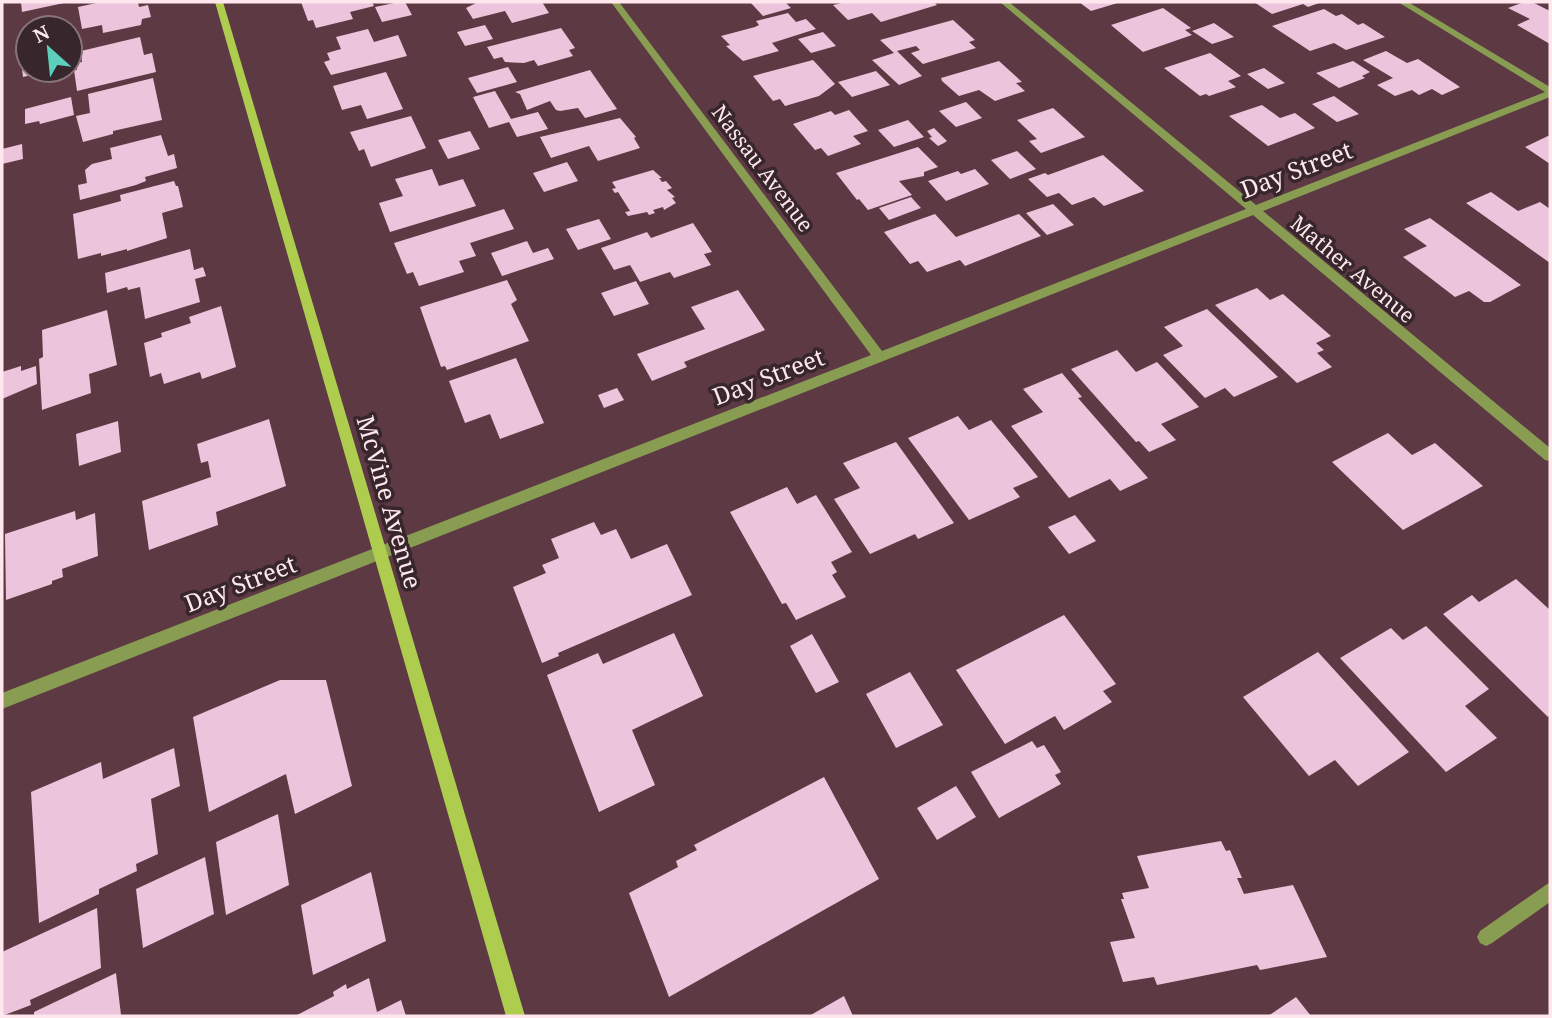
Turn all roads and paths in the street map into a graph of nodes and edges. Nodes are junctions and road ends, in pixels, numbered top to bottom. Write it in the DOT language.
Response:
graph roads {
  1 [pos="219,2"];
  2 [pos="615,2"];
  3 [pos="1004,2"];
  4 [pos="1402,2"];
  5 [pos="1550,93"];
  6 [pos="1253,211"];
  7 [pos="880,357"];
  8 [pos="1550,456"];
  9 [pos="381,552"];
  10 [pos="2,701"];
  11 [pos="1550,891"];
  12 [pos="1486,937"];
  13 [pos="516,1016"];
  1 -- 9 [label="street, McVine Avenue"];
  2 -- 7 [label="street, Nassau Avenue"];
  3 -- 6 [label="street, Mather Avenue"];
  4 -- 5 [label="street"];
  5 -- 6 [label="street, Day Street"];
  6 -- 7 [label="street, Day Street"];
  6 -- 8 [label="street, Mather Avenue"];
  7 -- 9 [label="street, Day Street"];
  9 -- 10 [label="street, Day Street"];
  9 -- 13 [label="street, McVine Avenue"];
  11 -- 12 [label="street"];
}
